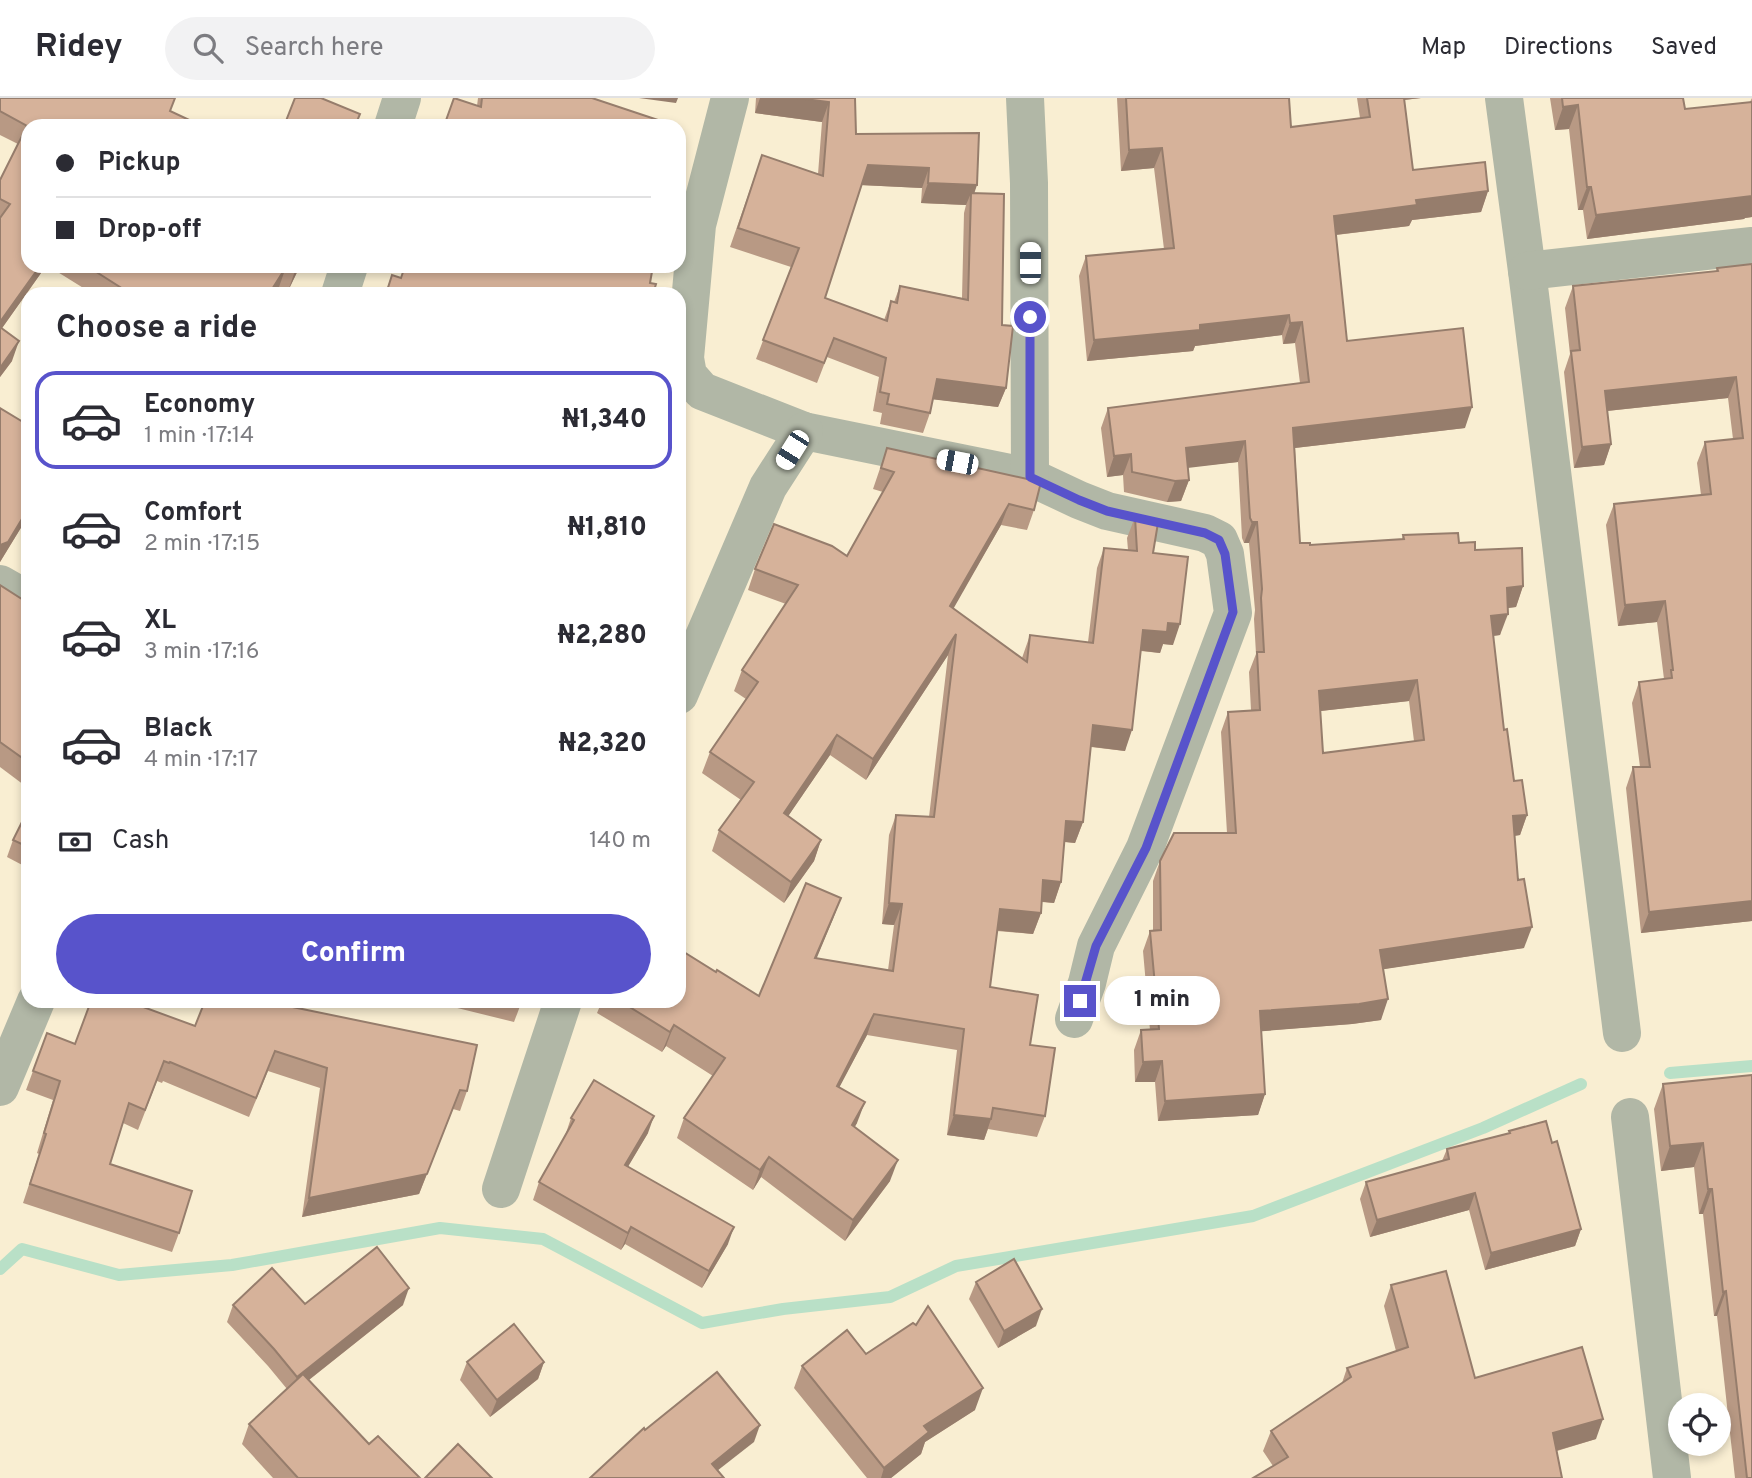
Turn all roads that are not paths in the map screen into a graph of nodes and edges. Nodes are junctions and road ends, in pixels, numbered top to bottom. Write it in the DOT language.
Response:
graph roads {
  1 [pos="402,98"];
  2 [pos="730,98"];
  3 [pos="1025,98"];
  4 [pos="1504,98"];
  5 [pos="395,119"];
  6 [pos="1752,246"];
  7 [pos="1527,271"];
  8 [pos="686,347"];
  9 [pos="686,364"];
  10 [pos="804,431"];
  11 [pos="1030,477"];
  12 [pos="0,583"];
  13 [pos="21,596"];
  14 [pos="686,679"];
  15 [pos="33,1008"];
  16 [pos="561,1008"];
  17 [pos="1074,1019"];
  18 [pos="1622,1033"];
  19 [pos="0,1087"];
  20 [pos="1630,1117"];
  21 [pos="502,1189"];
  22 [pos="1672,1478"];
  1 -- 5 [label="street"];
  2 -- 8 [label="street"];
  3 -- 11 [label="street"];
  4 -- 7 [label="street"];
  6 -- 7 [label="street"];
  7 -- 18 [label="street"];
  9 -- 10 [label="street"];
  10 -- 11 [label="street"];
  10 -- 14 [label="street"];
  11 -- 17 [label="street"];
  12 -- 13 [label="street"];
  15 -- 19 [label="street"];
  16 -- 21 [label="street"];
  20 -- 22 [label="street"];
}
